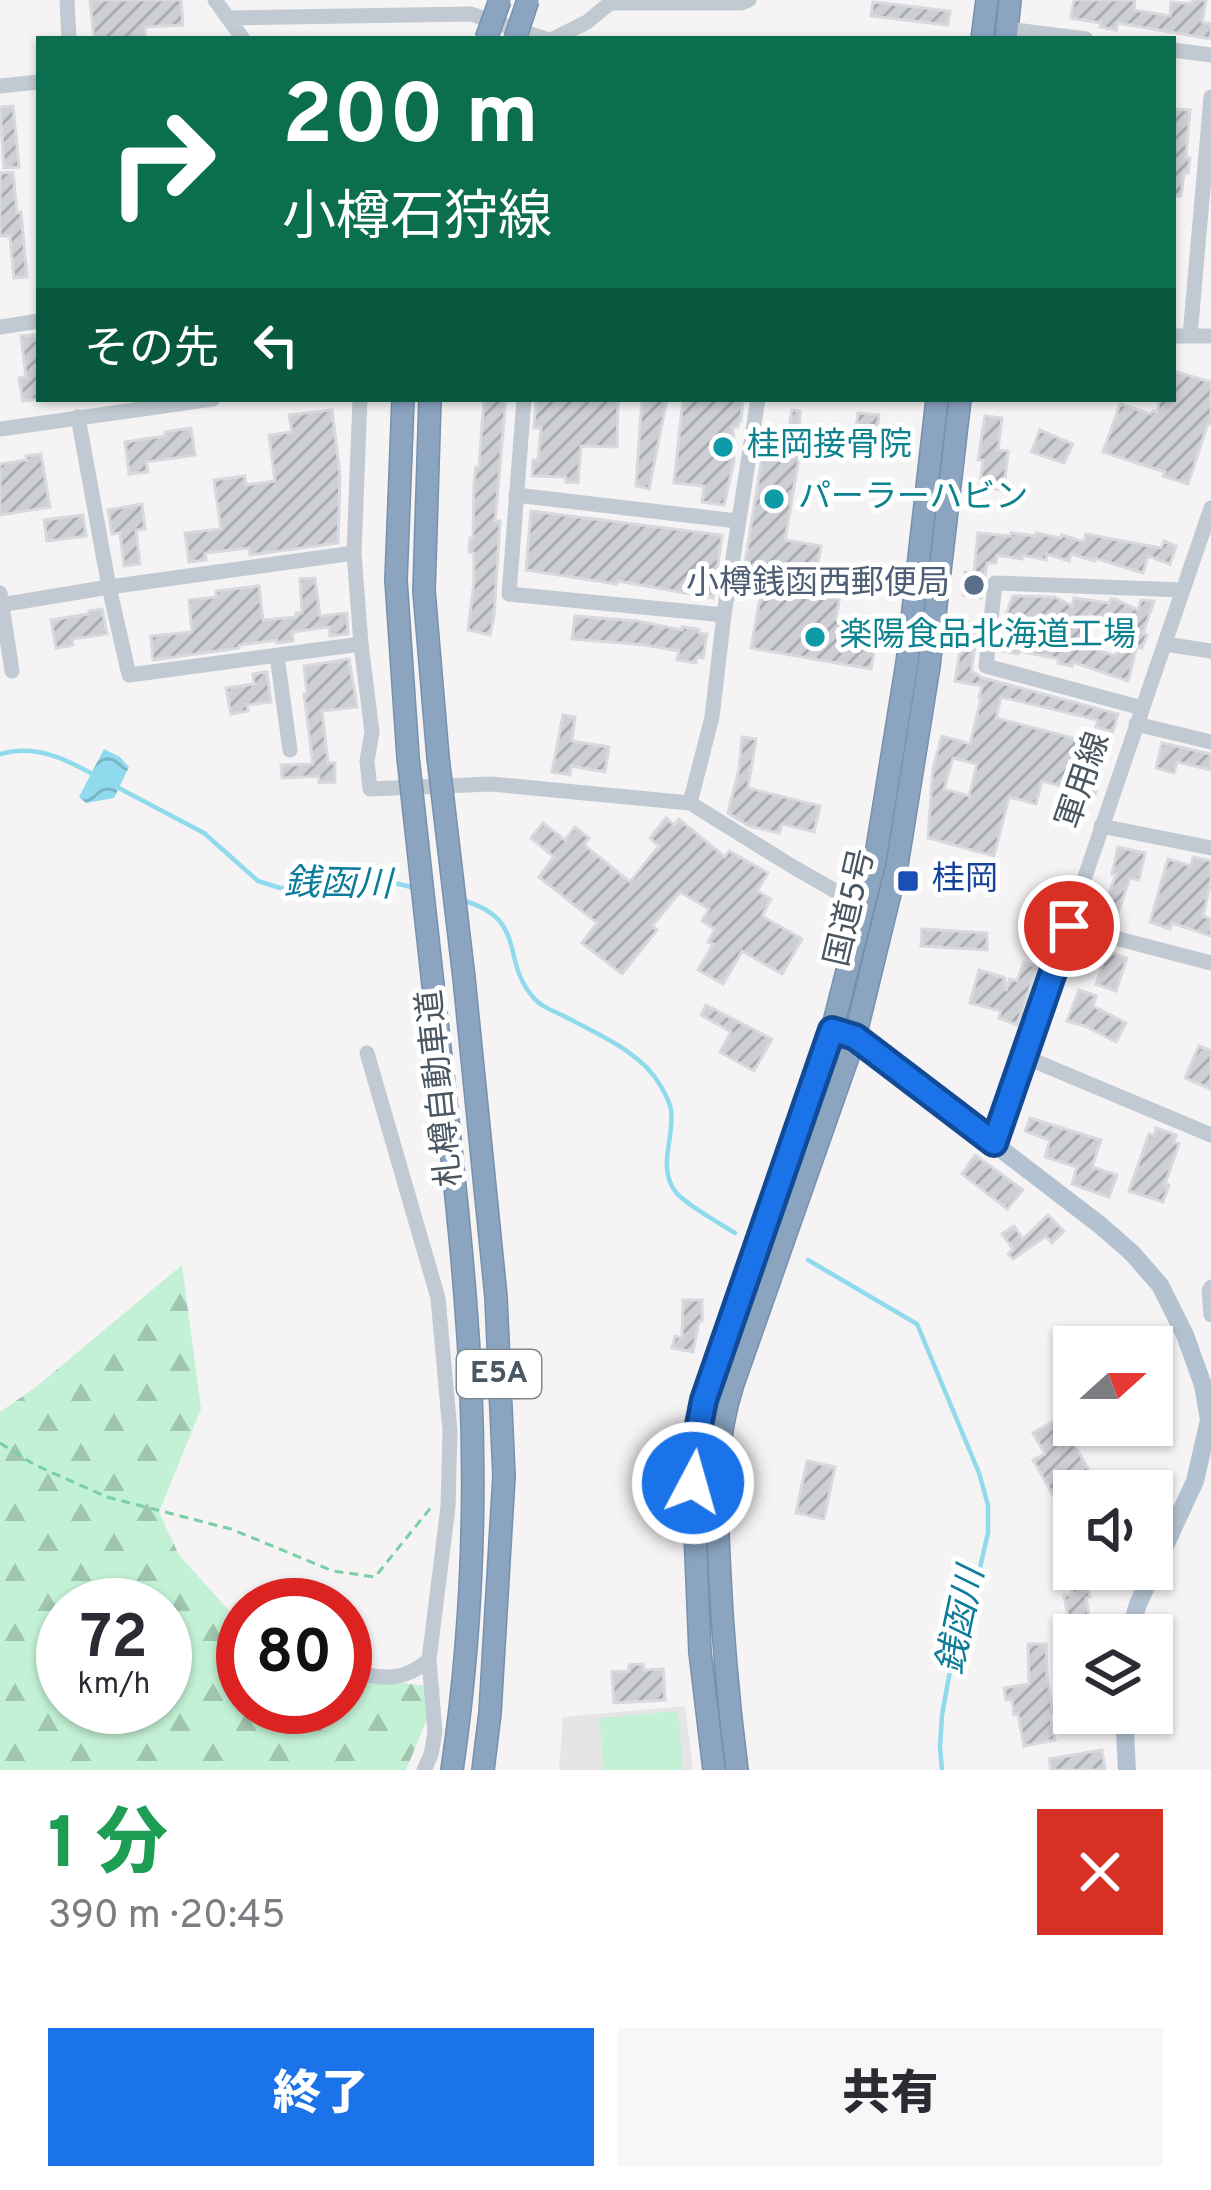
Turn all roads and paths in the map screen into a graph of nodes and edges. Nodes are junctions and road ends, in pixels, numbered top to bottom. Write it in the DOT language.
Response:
graph roads {
  1 [pos="67,0"];
  2 [pos="215,0"];
  3 [pos="500,0"];
  4 [pos="528,0"];
  5 [pos="749,0"];
  6 [pos="987,0"];
  7 [pos="1010,0"];
  8 [pos="229,18"];
  9 [pos="589,30"];
  10 [pos="1006,34"];
  11 [pos="69,36"];
  12 [pos="241,36"];
  13 [pos="487,36"];
  14 [pos="515,36"];
  15 [pos="540,36"];
  16 [pos="982,36"];
  17 [pos="1038,36"];
  18 [pos="1176,50"];
  19 [pos="1211,56"];
  20 [pos="36,82"];
  21 [pos="0,86"];
  22 [pos="1211,97"];
  23 [pos="36,321"];
  24 [pos="0,327"];
  25 [pos="1181,336"];
  26 [pos="1211,336"];
  27 [pos="170,402"];
  28 [pos="360,402"];
  29 [pos="524,402"];
  30 [pos="757,402"];
  31 [pos="937,402"];
  32 [pos="960,402"];
  33 [pos="98,407"];
  34 [pos="429,408"];
  35 [pos="402,409"];
  36 [pos="78,417"];
  37 [pos="0,429"];
  38 [pos="516,495"];
  39 [pos="1211,508"];
  40 [pos="737,520"];
  41 [pos="354,553"];
  42 [pos="110,587"];
  43 [pos="1183,590"];
  44 [pos="1,601"];
  45 [pos="724,616"];
  46 [pos="361,644"];
  47 [pos="1165,644"];
  48 [pos="1211,651"];
  49 [pos="278,656"];
  50 [pos="12,671"];
  51 [pos="1139,716"];
  52 [pos="1211,742"];
  53 [pos="290,749"];
  54 [pos="690,803"];
  55 [pos="1101,826"];
  56 [pos="1211,848"];
  57 [pos="863,907"];
  58 [pos="1069,926"];
  59 [pos="1211,963"];
  60 [pos="832,1030"];
  61 [pos="855,1037"];
  62 [pos="367,1053"];
  63 [pos="1025,1057"];
  64 [pos="1211,1135"];
  65 [pos="994,1143"];
  66 [pos="1211,1287"];
  67 [pos="1211,1315"];
  68 [pos="0,1443"];
  69 [pos="448,1486"];
  70 [pos="1135,1614"];
  71 [pos="429,1660"];
  72 [pos="372,1675"];
  73 [pos="1125,1734"];
  74 [pos="424,1770"];
  75 [pos="452,1770"];
  76 [pos="483,1770"];
  77 [pos="714,1770"];
  78 [pos="737,1770"];
  79 [pos="1127,1770"];
  1 -- 11 [label="street"];
  2 -- 8 [label="street"];
  3 -- 13 [label="highway, bridge"];
  4 -- 14 [label="highway, bridge"];
  5 -- 9 [label="street"];
  6 -- 16 [label="highway"];
  7 -- 10 [label="highway"];
  8 -- 12 [label="street"];
  8 -- 15 [label="street"];
  10 -- 17 [label="street"];
  18 -- 19 [label="street"];
  20 -- 21 [label="street"];
  22 -- 25 [label="street"];
  23 -- 24 [label="street"];
  25 -- 26 [label="street"];
  27 -- 33 [label="street"];
  28 -- 41 [label="street"];
  29 -- 38 [label="street"];
  30 -- 40 [label="street"];
  31 -- 57 [label="highway, 国道5号"];
  32 -- 61 [label="highway, 国道5号"];
  33 -- 36 [label="street"];
  34 -- 76 [label="highway, 札樽自動車道 / E5A, bridge"];
  35 -- 75 [label="highway, 札樽自動車道 / E5A, bridge"];
  36 -- 37 [label="street"];
  36 -- 42 [label="street"];
  38 -- 40 [label="street"];
  38 -- 45 [label="street"];
  39 -- 43 [label="street, 軍用線"];
  40 -- 45 [label="street"];
  41 -- 42 [label="street"];
  41 -- 46 [label="street"];
  42 -- 44 [label="street"];
  42 -- 49 [label="street"];
  43 -- 47 [label="street, 軍用線"];
  43 -- 51 [label="street"];
  44 -- 50 [label="street"];
  45 -- 54 [label="street"];
  46 -- 49 [label="street"];
  46 -- 54 [label="street"];
  47 -- 48 [label="street"];
  47 -- 51 [label="street, 軍用線"];
  49 -- 53 [label="street"];
  51 -- 52 [label="street"];
  51 -- 55 [label="street, 軍用線"];
  54 -- 57 [label="street"];
  55 -- 56 [label="street"];
  55 -- 58 [label="street, 軍用線"];
  57 -- 60 [label="highway, 国道5号"];
  58 -- 59 [label="street"];
  58 -- 63 [label="street, 軍用線"];
  60 -- 61 [label="main road"];
  60 -- 77 [label="highway, 国道5号"];
  61 -- 65 [label="main road"];
  61 -- 78 [label="highway, 国道5号"];
  62 -- 69 [label="street"];
  63 -- 64 [label="street"];
  63 -- 65 [label="street, 軍用線"];
  65 -- 70 [label="main road"];
  66 -- 67 [label="street"];
  68 -- 69 [label="path"];
  69 -- 71 [label="street"];
  71 -- 72 [label="street"];
  71 -- 74 [label="street"];
  73 -- 79 [label="main road"];
}
